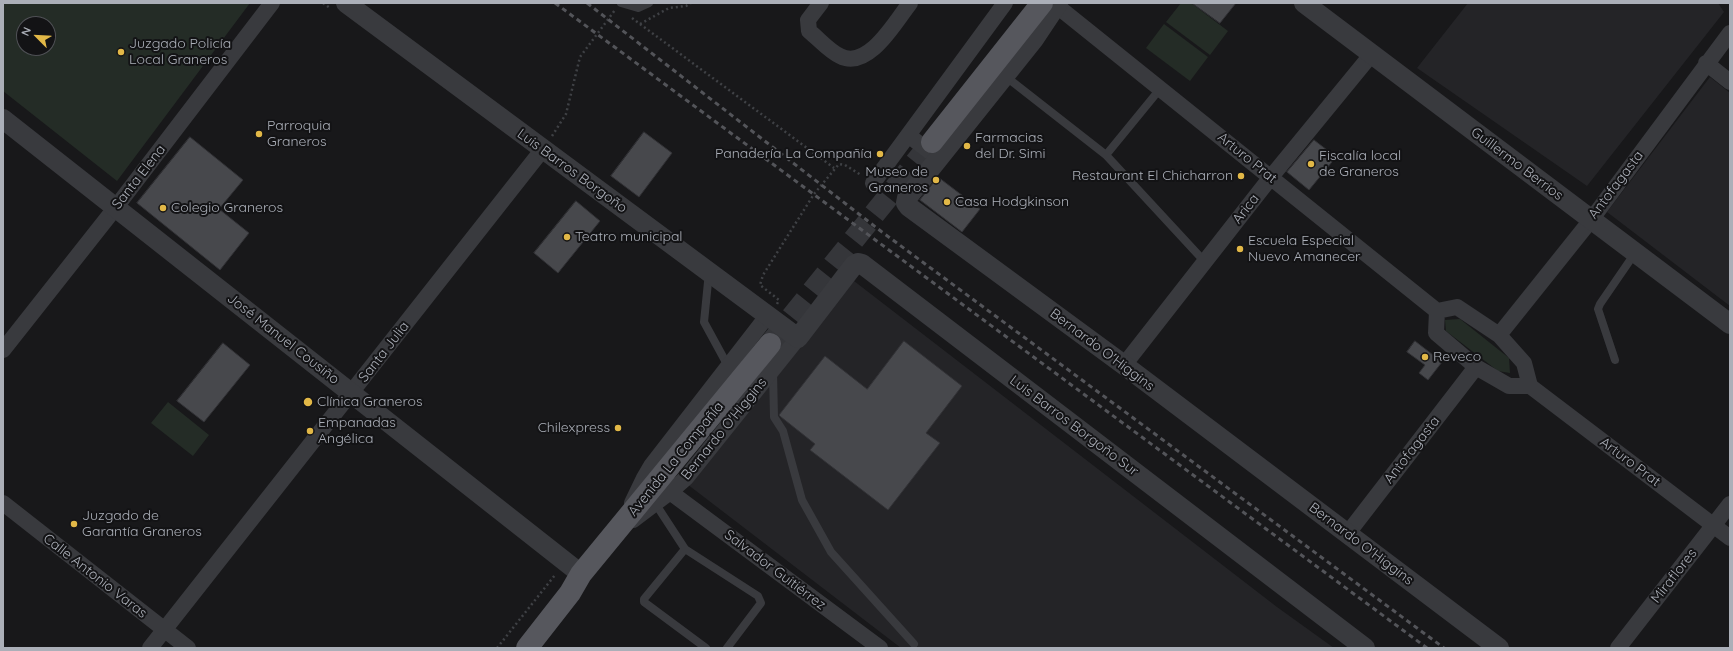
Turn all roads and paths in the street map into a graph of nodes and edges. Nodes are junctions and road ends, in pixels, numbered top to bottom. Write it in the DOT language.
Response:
graph roads {
  1 [pos="272,3"];
  2 [pos="346,3"];
  3 [pos="649,3"];
  4 [pos="691,3"];
  5 [pos="821,3"];
  6 [pos="910,3"];
  7 [pos="1005,3"];
  8 [pos="1304,3"];
  9 [pos="1052,4"];
  10 [pos="619,5"];
  11 [pos="628,16"];
  12 [pos="640,24"];
  13 [pos="1730,33"];
  14 [pos="1371,55"];
  15 [pos="1706,63"];
  16 [pos="1005,76"];
  17 [pos="1730,82"];
  18 [pos="1160,89"];
  19 [pos="3,119"];
  20 [pos="908,135"];
  21 [pos="543,150"];
  22 [pos="935,151"];
  23 [pos="1106,155"];
  24 [pos="834,168"];
  25 [pos="1271,177"];
  26 [pos="873,182"];
  27 [pos="116,207"];
  28 [pos="1591,220"];
  29 [pos="1635,253"];
  30 [pos="1205,262"];
  31 [pos="709,272"];
  32 [pos="1437,311"];
  33 [pos="768,315"];
  34 [pos="1730,324"];
  35 [pos="1499,335"];
  36 [pos="798,338"];
  37 [pos="770,344"];
  38 [pos="3,350"];
  39 [pos="1615,360"];
  40 [pos="1124,365"];
  41 [pos="728,366"];
  42 [pos="1476,367"];
  43 [pos="773,369"];
  44 [pos="1530,386"];
  45 [pos="351,393"];
  46 [pos="670,492"];
  47 [pos="3,503"];
  48 [pos="655,503"];
  49 [pos="1730,504"];
  50 [pos="1714,525"];
  51 [pos="620,529"];
  52 [pos="1348,533"];
  53 [pos="1730,538"];
  54 [pos="685,549"];
  55 [pos="581,574"];
  56 [pos="164,631"];
  57 [pos="914,644"];
  58 [pos="150,648"];
  59 [pos="188,648"];
  60 [pos="511,648"];
  61 [pos="527,648"];
  62 [pos="706,648"];
  63 [pos="727,648"];
  64 [pos="880,648"];
  65 [pos="1365,648"];
  66 [pos="1499,648"];
  67 [pos="1618,648"];
  1 -- 27 [label="street, Santa Elena"];
  2 -- 21 [label="street, Luis Barros Borgoño"];
  3 -- 10 [label="lane"];
  4 -- 12 [label="path"];
  5 -- 6 [label="street"];
  7 -- 20 [label="street"];
  8 -- 14 [label="street, Guillermo Berrios"];
  9 -- 16 [label="street, Bernardo O'Higgins"];
  9 -- 18 [label="street, Arturo Prat"];
  9 -- 22 [label="main road"];
  10 -- 21 [label="path"];
  11 -- 12 [label="path"];
  12 -- 24 [label="path"];
  13 -- 15 [label="street, Antofagasta"];
  14 -- 25 [label="street, Arica"];
  14 -- 28 [label="street, Guillermo Berrios"];
  15 -- 17 [label="street"];
  15 -- 28 [label="street, Antofagasta"];
  16 -- 22 [label="street, Bernardo O'Higgins"];
  16 -- 23 [label="lane"];
  18 -- 23 [label="lane"];
  18 -- 25 [label="street, Arturo Prat"];
  19 -- 27 [label="street, José Manuel Cousiño"];
  20 -- 22 [label="street"];
  20 -- 26 [label="street"];
  21 -- 31 [label="street, Luis Barros Borgoño"];
  21 -- 45 [label="street, Santa Julia"];
  22 -- 40 [label="street, Bernardo O'Higgins"];
  23 -- 30 [label="lane"];
  24 -- 26 [label="path"];
  24 -- 33 [label="path"];
  25 -- 30 [label="street, Arica"];
  25 -- 32 [label="street, Arturo Prat"];
  27 -- 38 [label="street, Santa Elena"];
  27 -- 45 [label="street, José Manuel Cousiño"];
  28 -- 29 [label="street, Guillermo Berrios"];
  28 -- 35 [label="street, Antofagasta"];
  29 -- 34 [label="street, Guillermo Berrios"];
  29 -- 39 [label="lane"];
  30 -- 40 [label="street, Arica"];
  31 -- 33 [label="street, Luis Barros Borgoño"];
  31 -- 41 [label="lane"];
  32 -- 35 [label="street"];
  32 -- 42 [label="street"];
  33 -- 36 [label="street, Luis Barros Borgoño"];
  33 -- 41 [label="street"];
  35 -- 44 [label="street"];
  36 -- 43 [label="street, Bernardo O'Higgins"];
  36 -- 65 [label="street, Luis Barros Borgoño Sur"];
  37 -- 51 [label="main road, Avenida La Compañía"];
  40 -- 52 [label="street, Bernardo O'Higgins"];
  41 -- 51 [label="street"];
  42 -- 44 [label="street"];
  42 -- 52 [label="street, Antofagasta"];
  43 -- 46 [label="street, Bernardo O'Higgins"];
  43 -- 57 [label="lane"];
  44 -- 50 [label="street, Arturo Prat"];
  45 -- 55 [label="street, José Manuel Cousiño"];
  45 -- 56 [label="street, Santa Julia"];
  46 -- 48 [label="street, Bernardo O'Higgins"];
  46 -- 64 [label="street, Salvador Guitiérrez"];
  47 -- 56 [label="street, Calle Antonio Varas"];
  48 -- 51 [label="street, Bernardo O'Higgins"];
  48 -- 54 [label="lane"];
  49 -- 50 [label="street, Miraflores"];
  50 -- 53 [label="street, Arturo Prat"];
  50 -- 67 [label="street, Miraflores"];
  51 -- 55 [label="main road, Avenida La Compañía"];
  52 -- 66 [label="street, Bernardo O'Higgins"];
  54 -- 62 [label="lane"];
  54 -- 63 [label="lane"];
  55 -- 60 [label="main road, Avenida La Compañía"];
  55 -- 61 [label="main road, Avenida La Compañía"];
  56 -- 58 [label="street, Santa Julia"];
  56 -- 59 [label="street, Calle Antonio Varas"];
}
